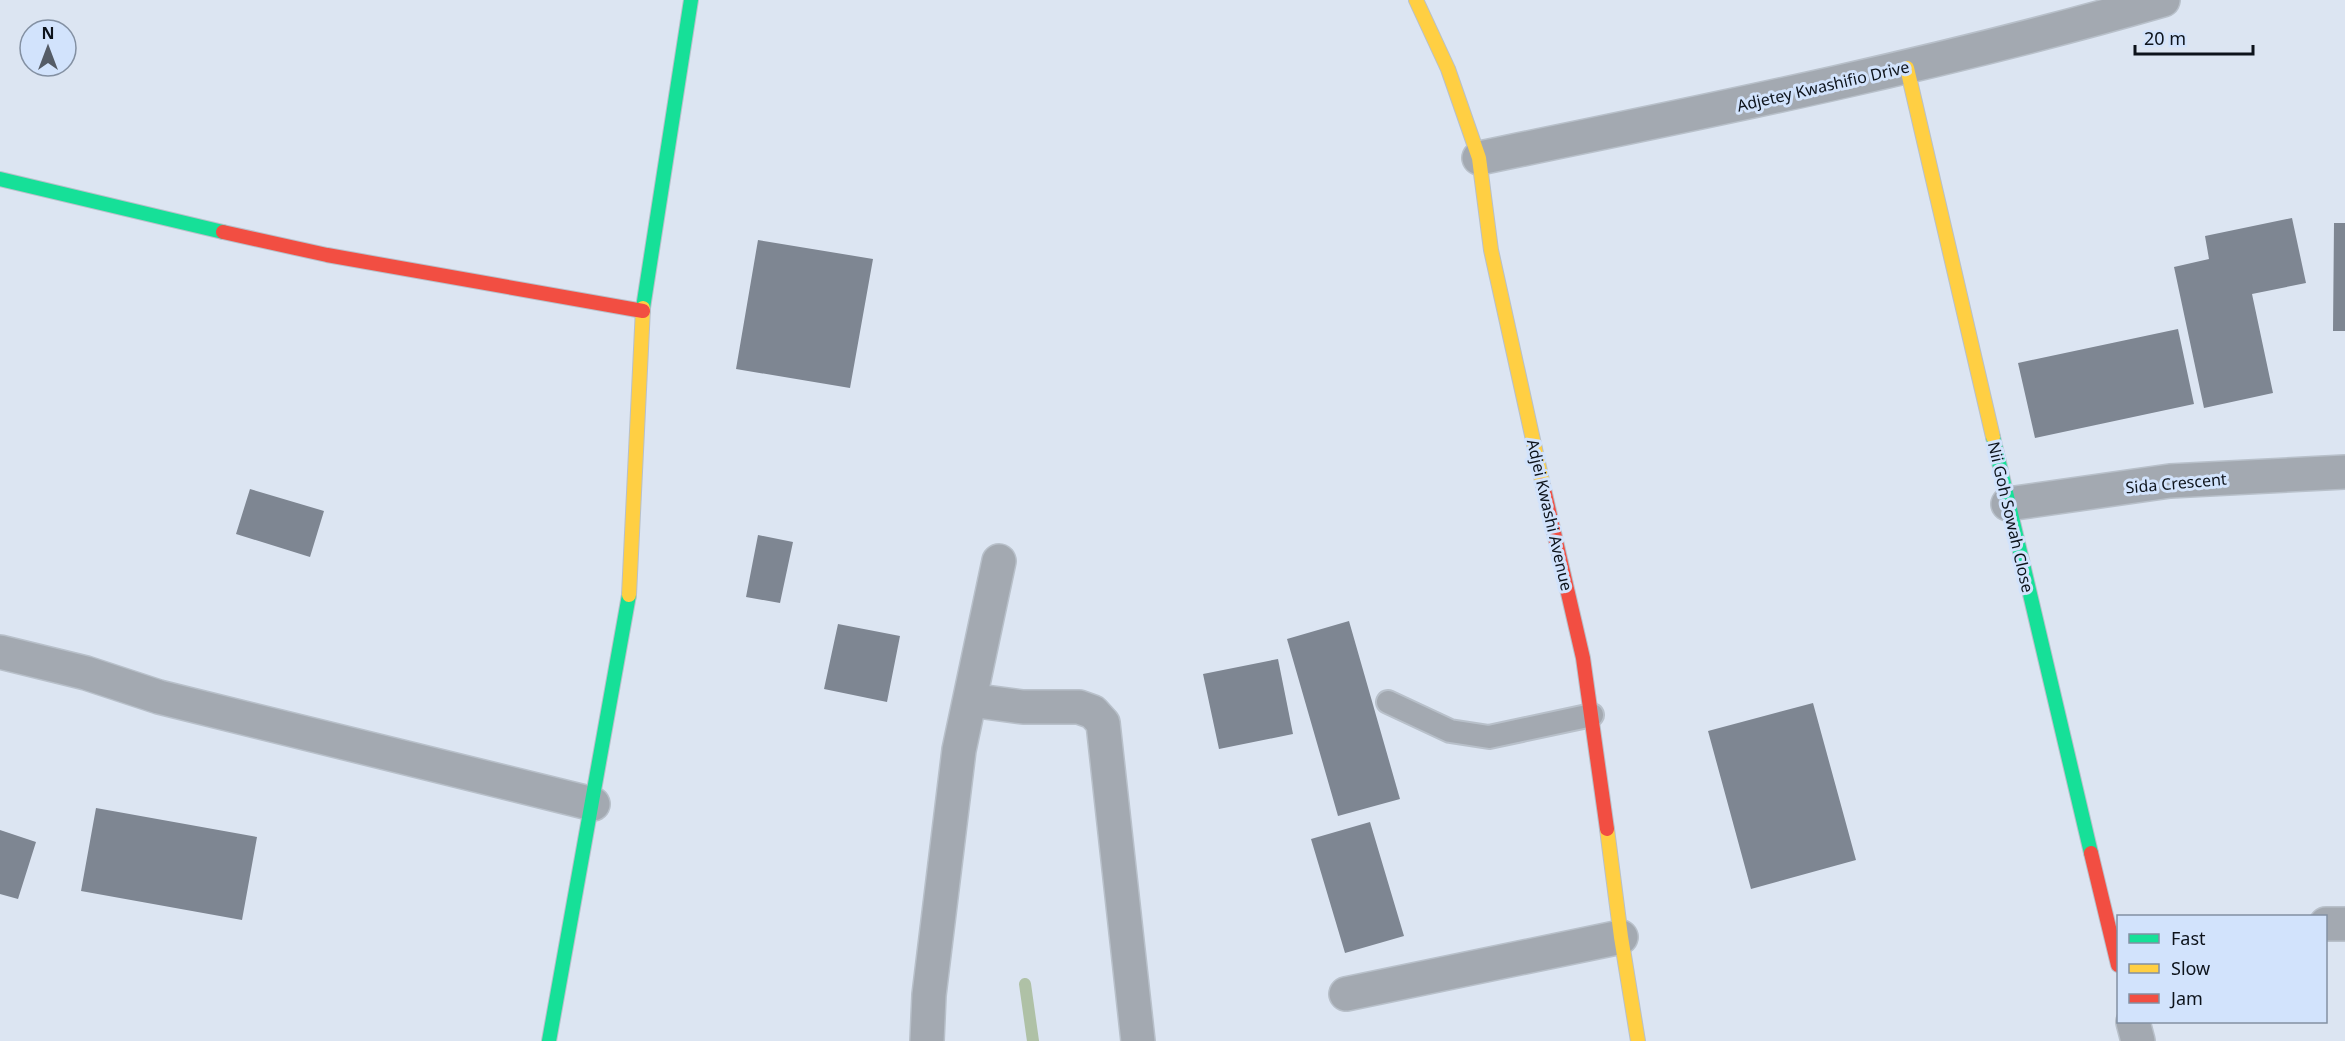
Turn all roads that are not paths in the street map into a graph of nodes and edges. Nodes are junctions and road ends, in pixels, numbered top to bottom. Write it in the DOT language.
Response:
graph roads {
  1 [pos="691,0"];
  2 [pos="1416,0"];
  3 [pos="2163,0"];
  4 [pos="1907,68"];
  5 [pos="1479,158"];
  6 [pos="0,179"];
  7 [pos="643,311"];
  8 [pos="2345,472"];
  9 [pos="2008,504"];
  10 [pos="999,561"];
  11 [pos="0,652"];
  12 [pos="970,700"];
  13 [pos="1388,702"];
  14 [pos="1592,715"];
  15 [pos="593,804"];
  16 [pos="2327,924"];
  17 [pos="2345,924"];
  18 [pos="1621,937"];
  19 [pos="2116,949"];
  20 [pos="1346,994"];
  21 [pos="2133,1023"];
  22 [pos="549,1041"];
  23 [pos="927,1041"];
  24 [pos="1138,1041"];
  25 [pos="1638,1041"];
  26 [pos="2138,1041"];
  1 -- 7 [label="street"];
  2 -- 5 [label="street, Adjei Kwashi Avenue"];
  3 -- 4 [label="street, Adjetey Kwashifio Drive"];
  4 -- 5 [label="street, Adjetey Kwashifio Drive"];
  4 -- 9 [label="street, Nii Goh Sowah Close"];
  5 -- 14 [label="street, Adjei Kwashi Avenue"];
  6 -- 7 [label="street"];
  7 -- 15 [label="street"];
  8 -- 9 [label="street, Sida Crescent"];
  9 -- 19 [label="street, Nii Goh Sowah Close"];
  10 -- 12 [label="street"];
  11 -- 15 [label="street"];
  12 -- 23 [label="street"];
  12 -- 24 [label="street"];
  13 -- 14 [label="lane"];
  14 -- 18 [label="street, Adjei Kwashi Avenue"];
  15 -- 22 [label="street"];
  16 -- 17 [label="street"];
  18 -- 20 [label="street"];
  18 -- 25 [label="street, Adjei Kwashi Avenue"];
  21 -- 26 [label="street"];
}
